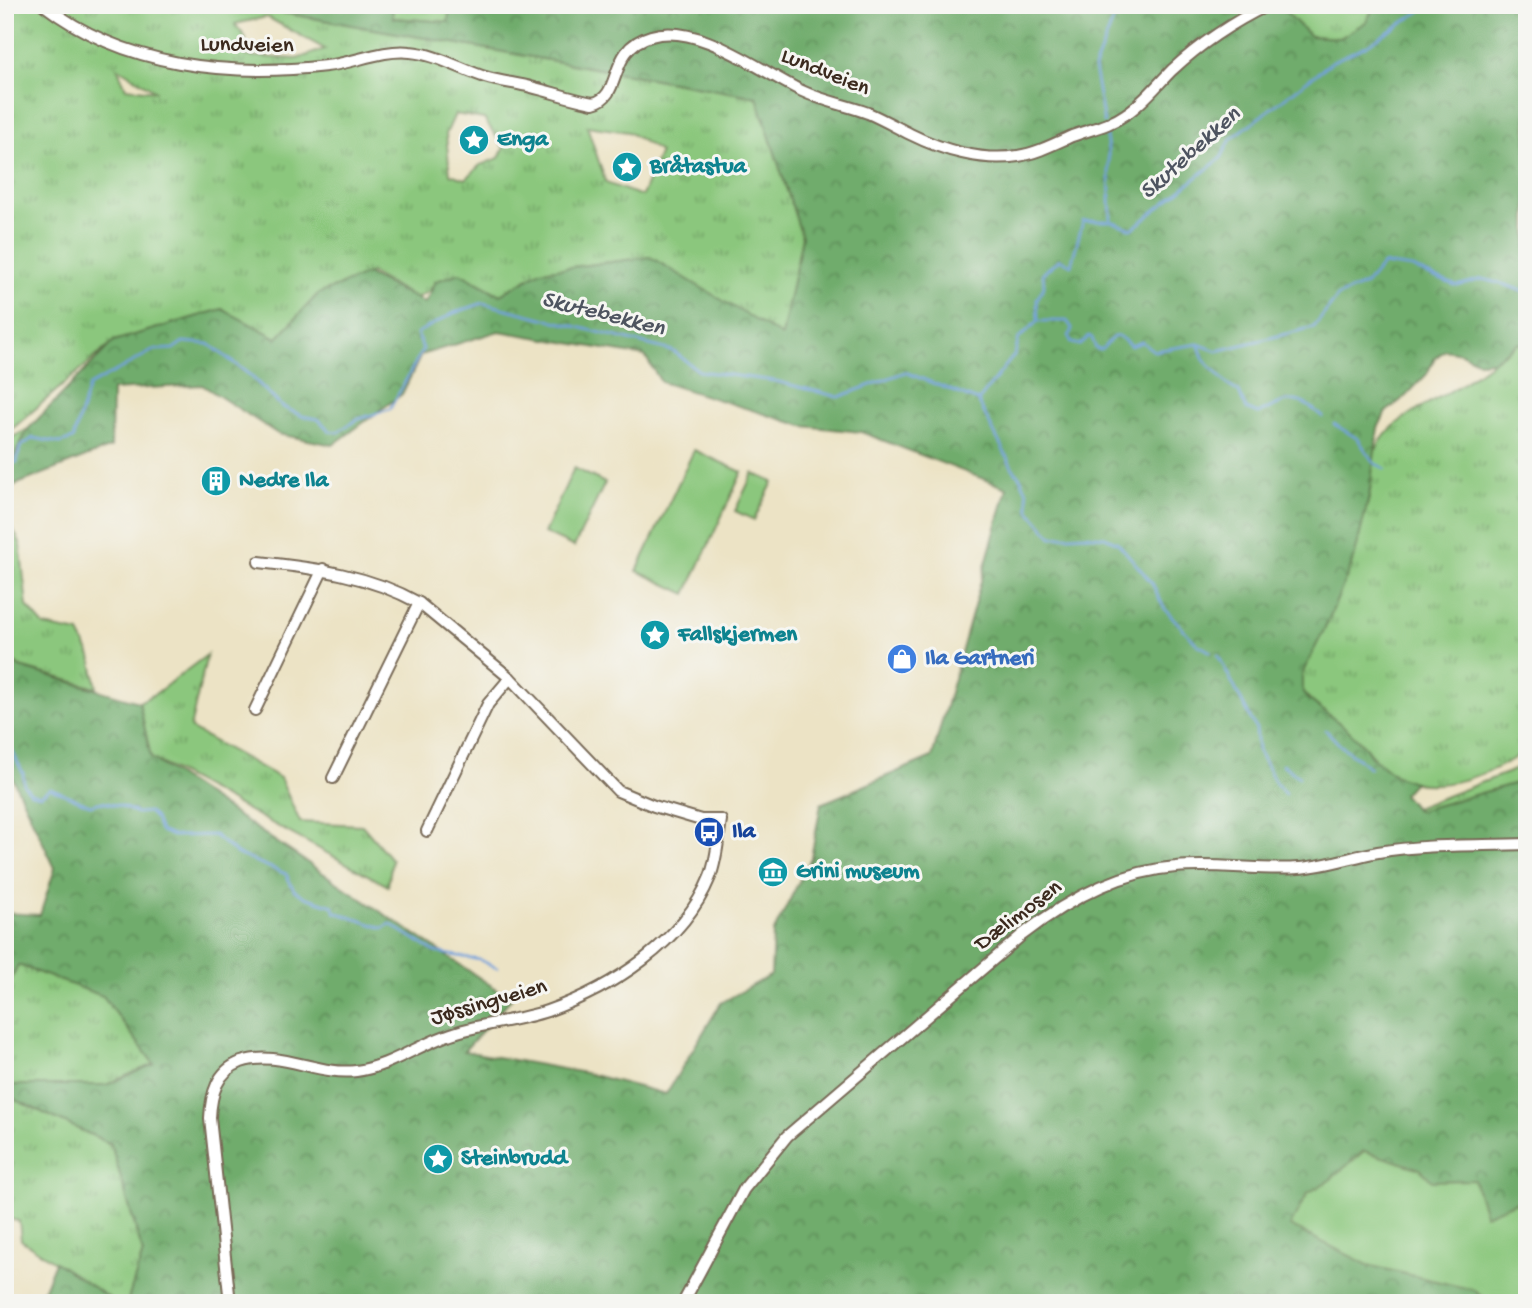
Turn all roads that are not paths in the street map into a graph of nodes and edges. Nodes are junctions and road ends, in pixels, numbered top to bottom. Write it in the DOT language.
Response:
graph roads {
  1 [pos="44,5"];
  2 [pos="1268,5"];
  3 [pos="259,562"];
  4 [pos="323,569"];
  5 [pos="419,603"];
  6 [pos="510,678"];
  7 [pos="255,710"];
  8 [pos="333,778"];
  9 [pos="427,831"];
  10 [pos="1527,844"];
  11 [pos="230,1303"];
  12 [pos="683,1303"];
  1 -- 2 [label="street, Lundveien"];
  3 -- 4 [label="street, Jøssingveien"];
  4 -- 5 [label="street, Jøssingveien"];
  4 -- 7 [label="street"];
  5 -- 6 [label="street, Jøssingveien"];
  5 -- 8 [label="street"];
  6 -- 9 [label="street"];
  6 -- 11 [label="street, Jøssingveien"];
  10 -- 12 [label="street, Dælimosen"];
}
